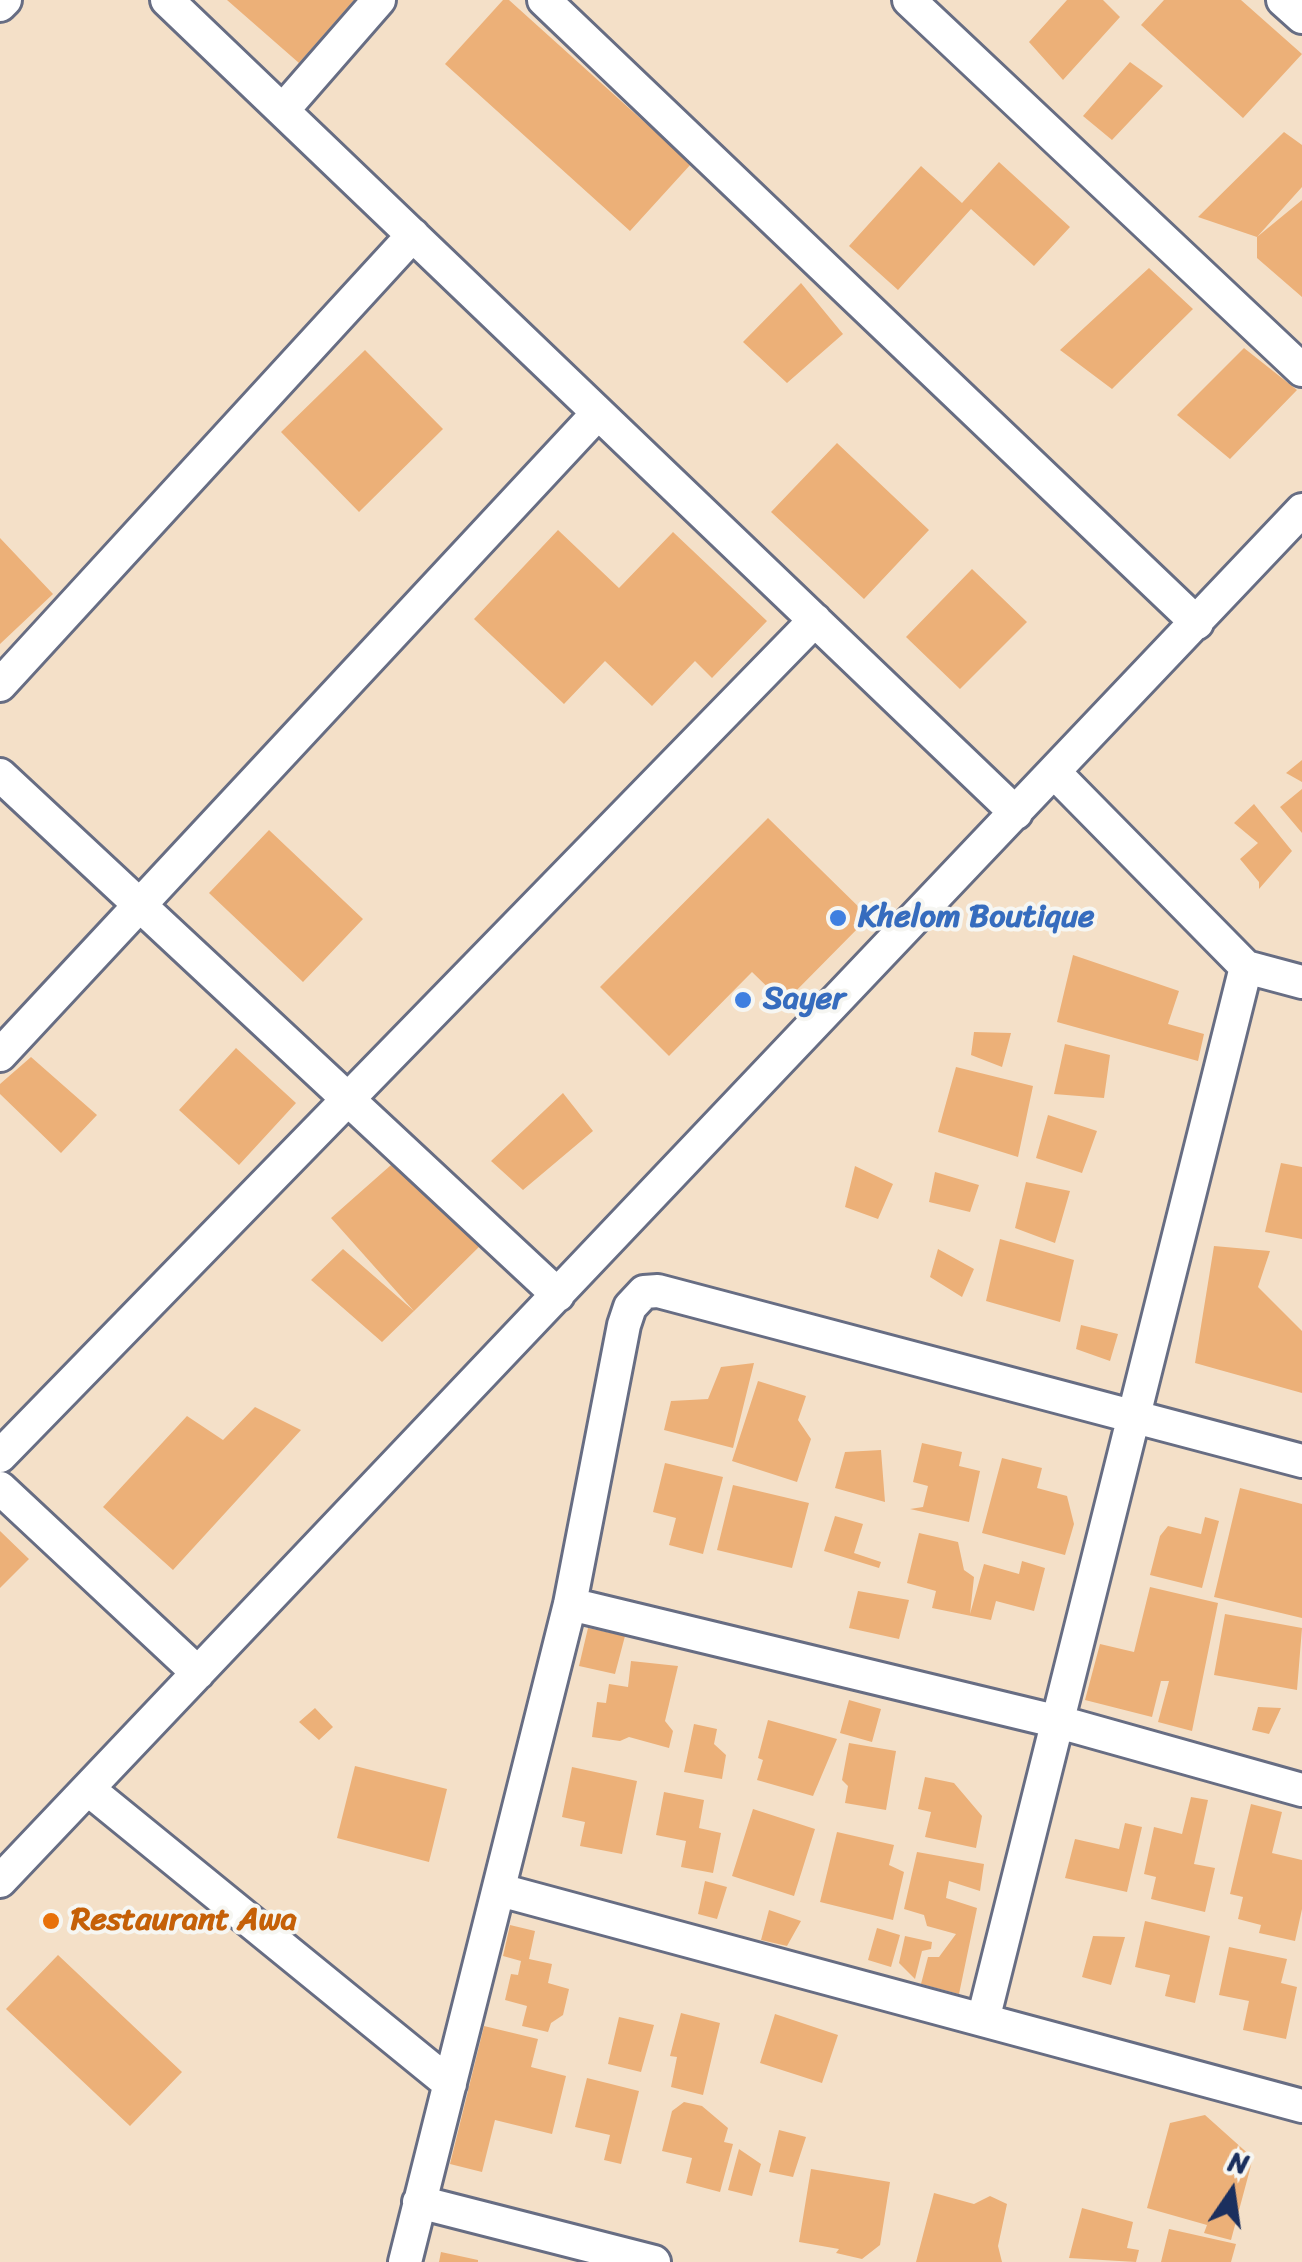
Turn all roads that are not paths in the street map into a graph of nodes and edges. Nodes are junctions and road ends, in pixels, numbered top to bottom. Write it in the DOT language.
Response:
graph roads {
  1 [pos="167,0"];
  2 [pos="379,0"];
  3 [pos="544,0"];
  4 [pos="909,0"];
  5 [pos="1283,0"];
  6 [pos="1302,18"];
  7 [pos="282,110"];
  8 [pos="413,235"];
  9 [pos="1302,370"];
  10 [pos="598,413"];
  11 [pos="1302,510"];
  12 [pos="815,620"];
  13 [pos="1196,622"];
  14 [pos="0,685"];
  15 [pos="1054,772"];
  16 [pos="0,775"];
  17 [pos="1016,813"];
  18 [pos="140,905"];
  19 [pos="1246,968"];
  20 [pos="1302,982"];
  21 [pos="0,1055"];
  22 [pos="348,1099"];
  23 [pos="558,1295"];
  24 [pos="1134,1417"];
  25 [pos="0,1456"];
  26 [pos="1302,1461"];
  27 [pos="0,1488"];
  28 [pos="570,1604"];
  29 [pos="198,1673"];
  30 [pos="1060,1722"];
  31 [pos="88,1789"];
  32 [pos="1302,1790"];
  33 [pos="0,1882"];
  34 [pos="500,1890"];
  35 [pos="984,2020"];
  36 [pos="450,2084"];
  37 [pos="1302,2106"];
  38 [pos="419,2202"];
  39 [pos="404,2262"];
  40 [pos="654,2262"];
  1 -- 7 [label="street"];
  2 -- 7 [label="street"];
  3 -- 13 [label="street"];
  4 -- 9 [label="street"];
  5 -- 6 [label="street"];
  7 -- 8 [label="street"];
  8 -- 10 [label="street"];
  8 -- 14 [label="street"];
  10 -- 12 [label="street"];
  10 -- 18 [label="street"];
  11 -- 13 [label="street"];
  12 -- 17 [label="street"];
  12 -- 22 [label="street"];
  13 -- 15 [label="street"];
  15 -- 17 [label="street"];
  15 -- 19 [label="street"];
  16 -- 18 [label="street"];
  17 -- 23 [label="street"];
  18 -- 21 [label="street"];
  18 -- 22 [label="street"];
  19 -- 20 [label="street"];
  19 -- 24 [label="street"];
  22 -- 23 [label="street"];
  22 -- 25 [label="street"];
  23 -- 29 [label="street"];
  24 -- 26 [label="street"];
  24 -- 28 [label="street"];
  24 -- 30 [label="street"];
  27 -- 29 [label="street"];
  28 -- 30 [label="street"];
  28 -- 34 [label="street"];
  29 -- 31 [label="street"];
  30 -- 32 [label="street"];
  30 -- 35 [label="street"];
  31 -- 33 [label="street"];
  31 -- 36 [label="street"];
  34 -- 35 [label="street"];
  34 -- 36 [label="street"];
  35 -- 37 [label="street"];
  36 -- 38 [label="street"];
  38 -- 39 [label="street"];
  38 -- 40 [label="street"];
}
